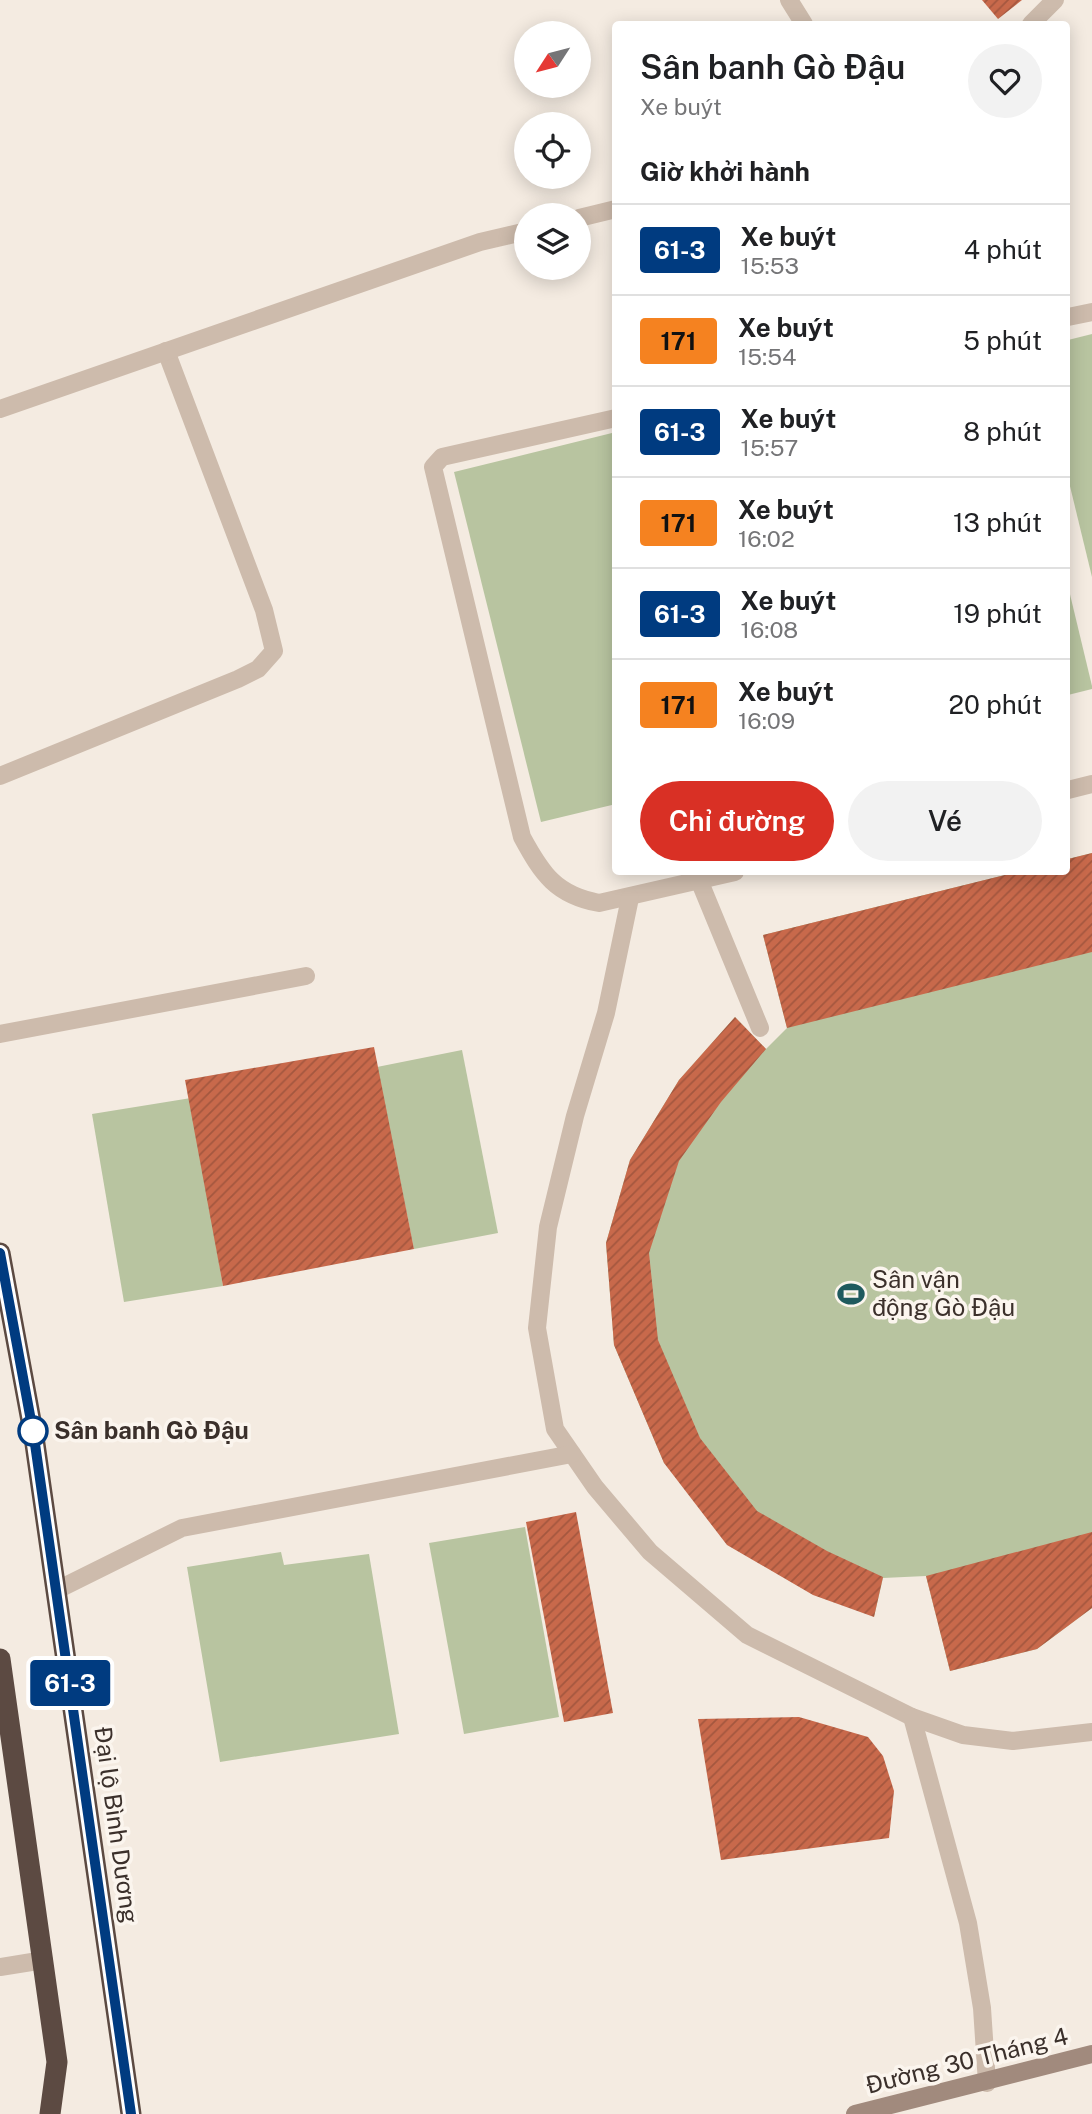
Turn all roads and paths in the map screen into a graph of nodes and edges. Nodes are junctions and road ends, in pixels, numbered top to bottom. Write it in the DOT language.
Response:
graph roads {
  1 [pos="789,0"];
  2 [pos="1055,0"];
  3 [pos="802,21"];
  4 [pos="1034,21"];
  5 [pos="612,210"];
  6 [pos="591,215"];
  7 [pos="514,234"];
  8 [pos="1092,312"];
  9 [pos="1070,317"];
  10 [pos="166,351"];
  11 [pos="0,409"];
  12 [pos="612,419"];
  13 [pos="0,776"];
  14 [pos="1092,784"];
  15 [pos="1070,790"];
  16 [pos="722,875"];
  17 [pos="699,880"];
  18 [pos="630,898"];
  19 [pos="306,976"];
  20 [pos="760,1028"];
  21 [pos="0,1034"];
  22 [pos="0,1253"];
  23 [pos="572,1454"];
  24 [pos="57,1590"];
  25 [pos="0,1659"];
  26 [pos="912,1717"];
  27 [pos="1092,1732"];
  28 [pos="44,1960"];
  29 [pos="0,1967"];
  30 [pos="1092,2054"];
  31 [pos="987,2083"];
  32 [pos="50,2114"];
  33 [pos="131,2114"];
  34 [pos="855,2114"];
  1 -- 3 [label="street"];
  2 -- 4 [label="street"];
  5 -- 6 [label="street"];
  7 -- 10 [label="street"];
  8 -- 9 [label="street"];
  10 -- 11 [label="street"];
  10 -- 13 [label="street"];
  12 -- 18 [label="street"];
  14 -- 15 [label="street"];
  16 -- 17 [label="street"];
  17 -- 18 [label="street"];
  17 -- 20 [label="street"];
  18 -- 23 [label="street"];
  19 -- 21 [label="street"];
  22 -- 24 [label="highway, Đại lộ Bình Dương"];
  23 -- 24 [label="street"];
  23 -- 26 [label="street"];
  24 -- 33 [label="highway, Đại lộ Bình Dương"];
  25 -- 28 [label="highway"];
  26 -- 27 [label="street"];
  26 -- 31 [label="street"];
  28 -- 29 [label="street"];
  28 -- 32 [label="highway"];
  30 -- 31 [label="main road, Đường 30 Tháng 4"];
  31 -- 34 [label="main road, Đường 30 Tháng 4"];
}
